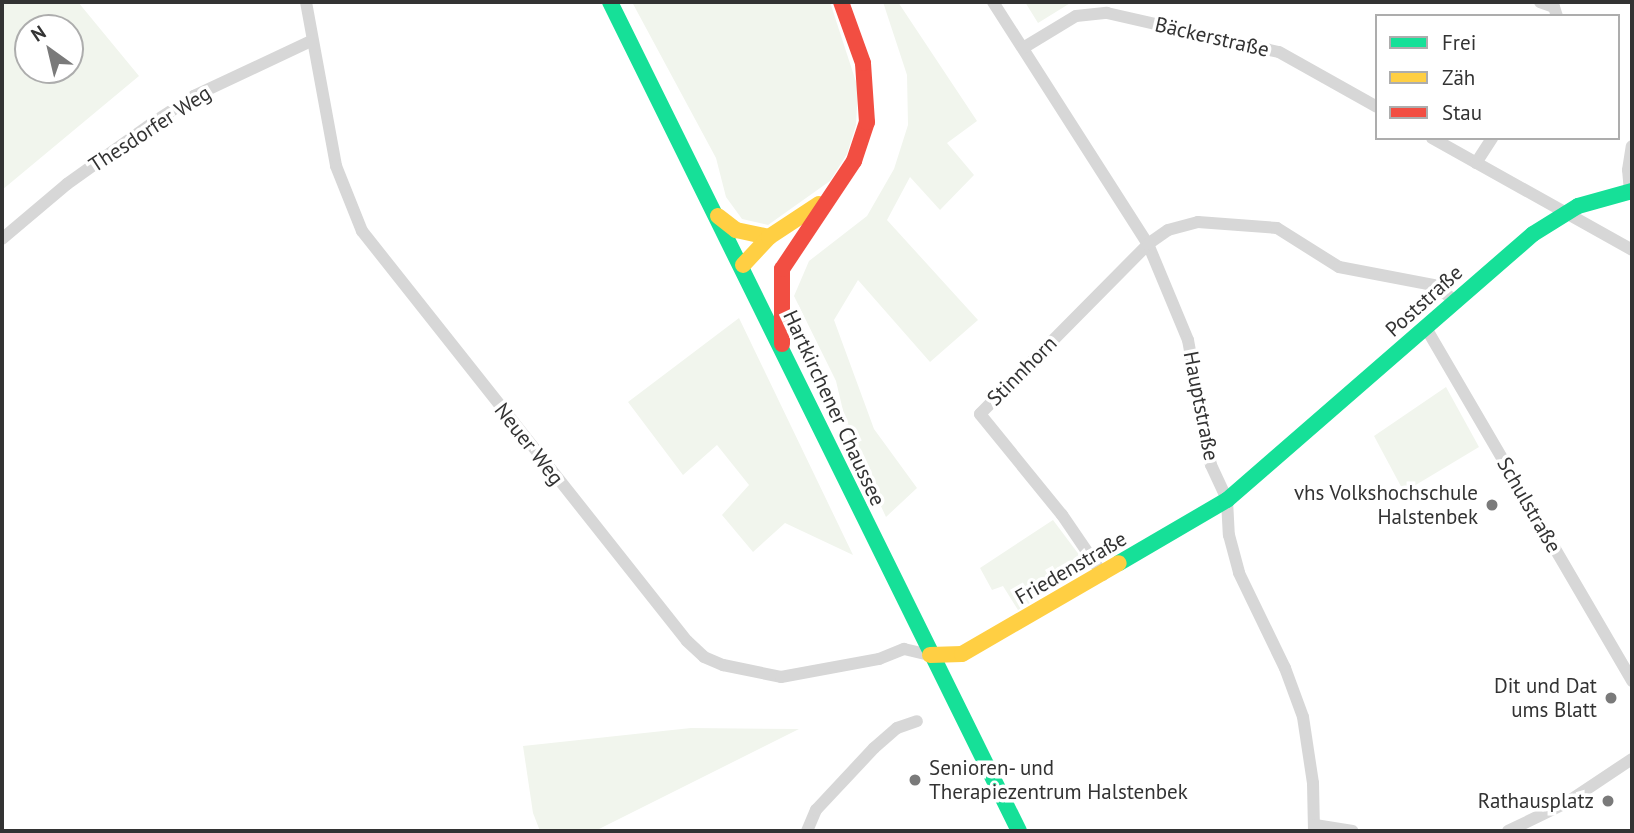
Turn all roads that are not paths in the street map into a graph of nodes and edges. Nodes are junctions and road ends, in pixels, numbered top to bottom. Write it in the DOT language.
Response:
graph roads {
  1 [pos="306,2"];
  2 [pos="610,2"];
  3 [pos="993,2"];
  4 [pos="1540,2"];
  5 [pos="847,6"];
  6 [pos="1556,14"];
  7 [pos="311,41"];
  8 [pos="1023,48"];
  9 [pos="1375,106"];
  10 [pos="1436,140"];
  11 [pos="1491,140"];
  12 [pos="1632,146"];
  13 [pos="1476,163"];
  14 [pos="1631,191"];
  15 [pos="829,197"];
  16 [pos="1563,214"];
  17 [pos="718,216"];
  18 [pos="769,237"];
  19 [pos="2,239"];
  20 [pos="1148,244"];
  21 [pos="1632,250"];
  22 [pos="789,252"];
  23 [pos="743,265"];
  24 [pos="1456,301"];
  25 [pos="1426,328"];
  26 [pos="782,344"];
  27 [pos="1227,500"];
  28 [pos="1103,575"];
  29 [pos="930,654"];
  30 [pos="1632,681"];
  31 [pos="917,721"];
  32 [pos="1632,759"];
  33 [pos="1314,828"];
  34 [pos="807,831"];
  35 [pos="1019,831"];
  36 [pos="1353,831"];
  37 [pos="1508,831"];
  1 -- 7 [label="street, Neuer Weg"];
  2 -- 17 [label="main road, Hartkirchener Chaussee"];
  3 -- 8 [label="street, Hauptstraße"];
  4 -- 6 [label="street"];
  5 -- 15 [label="main road"];
  7 -- 19 [label="street, Thesdorfer Weg"];
  7 -- 29 [label="street, Neuer Weg"];
  8 -- 9 [label="street, Bäckerstraße"];
  8 -- 20 [label="street, Hauptstraße"];
  10 -- 13 [label="street"];
  11 -- 13 [label="street"];
  12 -- 14 [label="street, Poststraße"];
  13 -- 16 [label="street"];
  14 -- 16 [label="main road, Poststraße"];
  15 -- 18 [label="main road"];
  15 -- 22 [label="main road"];
  16 -- 21 [label="street"];
  16 -- 24 [label="main road, Poststraße"];
  17 -- 18 [label="main road"];
  17 -- 23 [label="main road, Hartkirchener Chaussee"];
  18 -- 23 [label="main road"];
  20 -- 24 [label="street"];
  20 -- 27 [label="street, Hauptstraße"];
  20 -- 28 [label="street, Stinnhorn"];
  22 -- 23 [label="main road"];
  22 -- 26 [label="main road"];
  23 -- 26 [label="main road, Hartkirchener Chaussee"];
  24 -- 25 [label="main road, Poststraße"];
  25 -- 27 [label="main road, Poststraße"];
  25 -- 30 [label="street, Schulstraße"];
  26 -- 29 [label="main road, Hartkirchener Chaussee"];
  27 -- 28 [label="main road, Friedenstraße"];
  27 -- 33 [label="street, Hauptstraße"];
  28 -- 29 [label="main road, Friedenstraße"];
  29 -- 35 [label="main road, Hartkirchener Chaussee"];
  31 -- 34 [label="street"];
  32 -- 37 [label="street"];
  33 -- 36 [label="street"];
}
